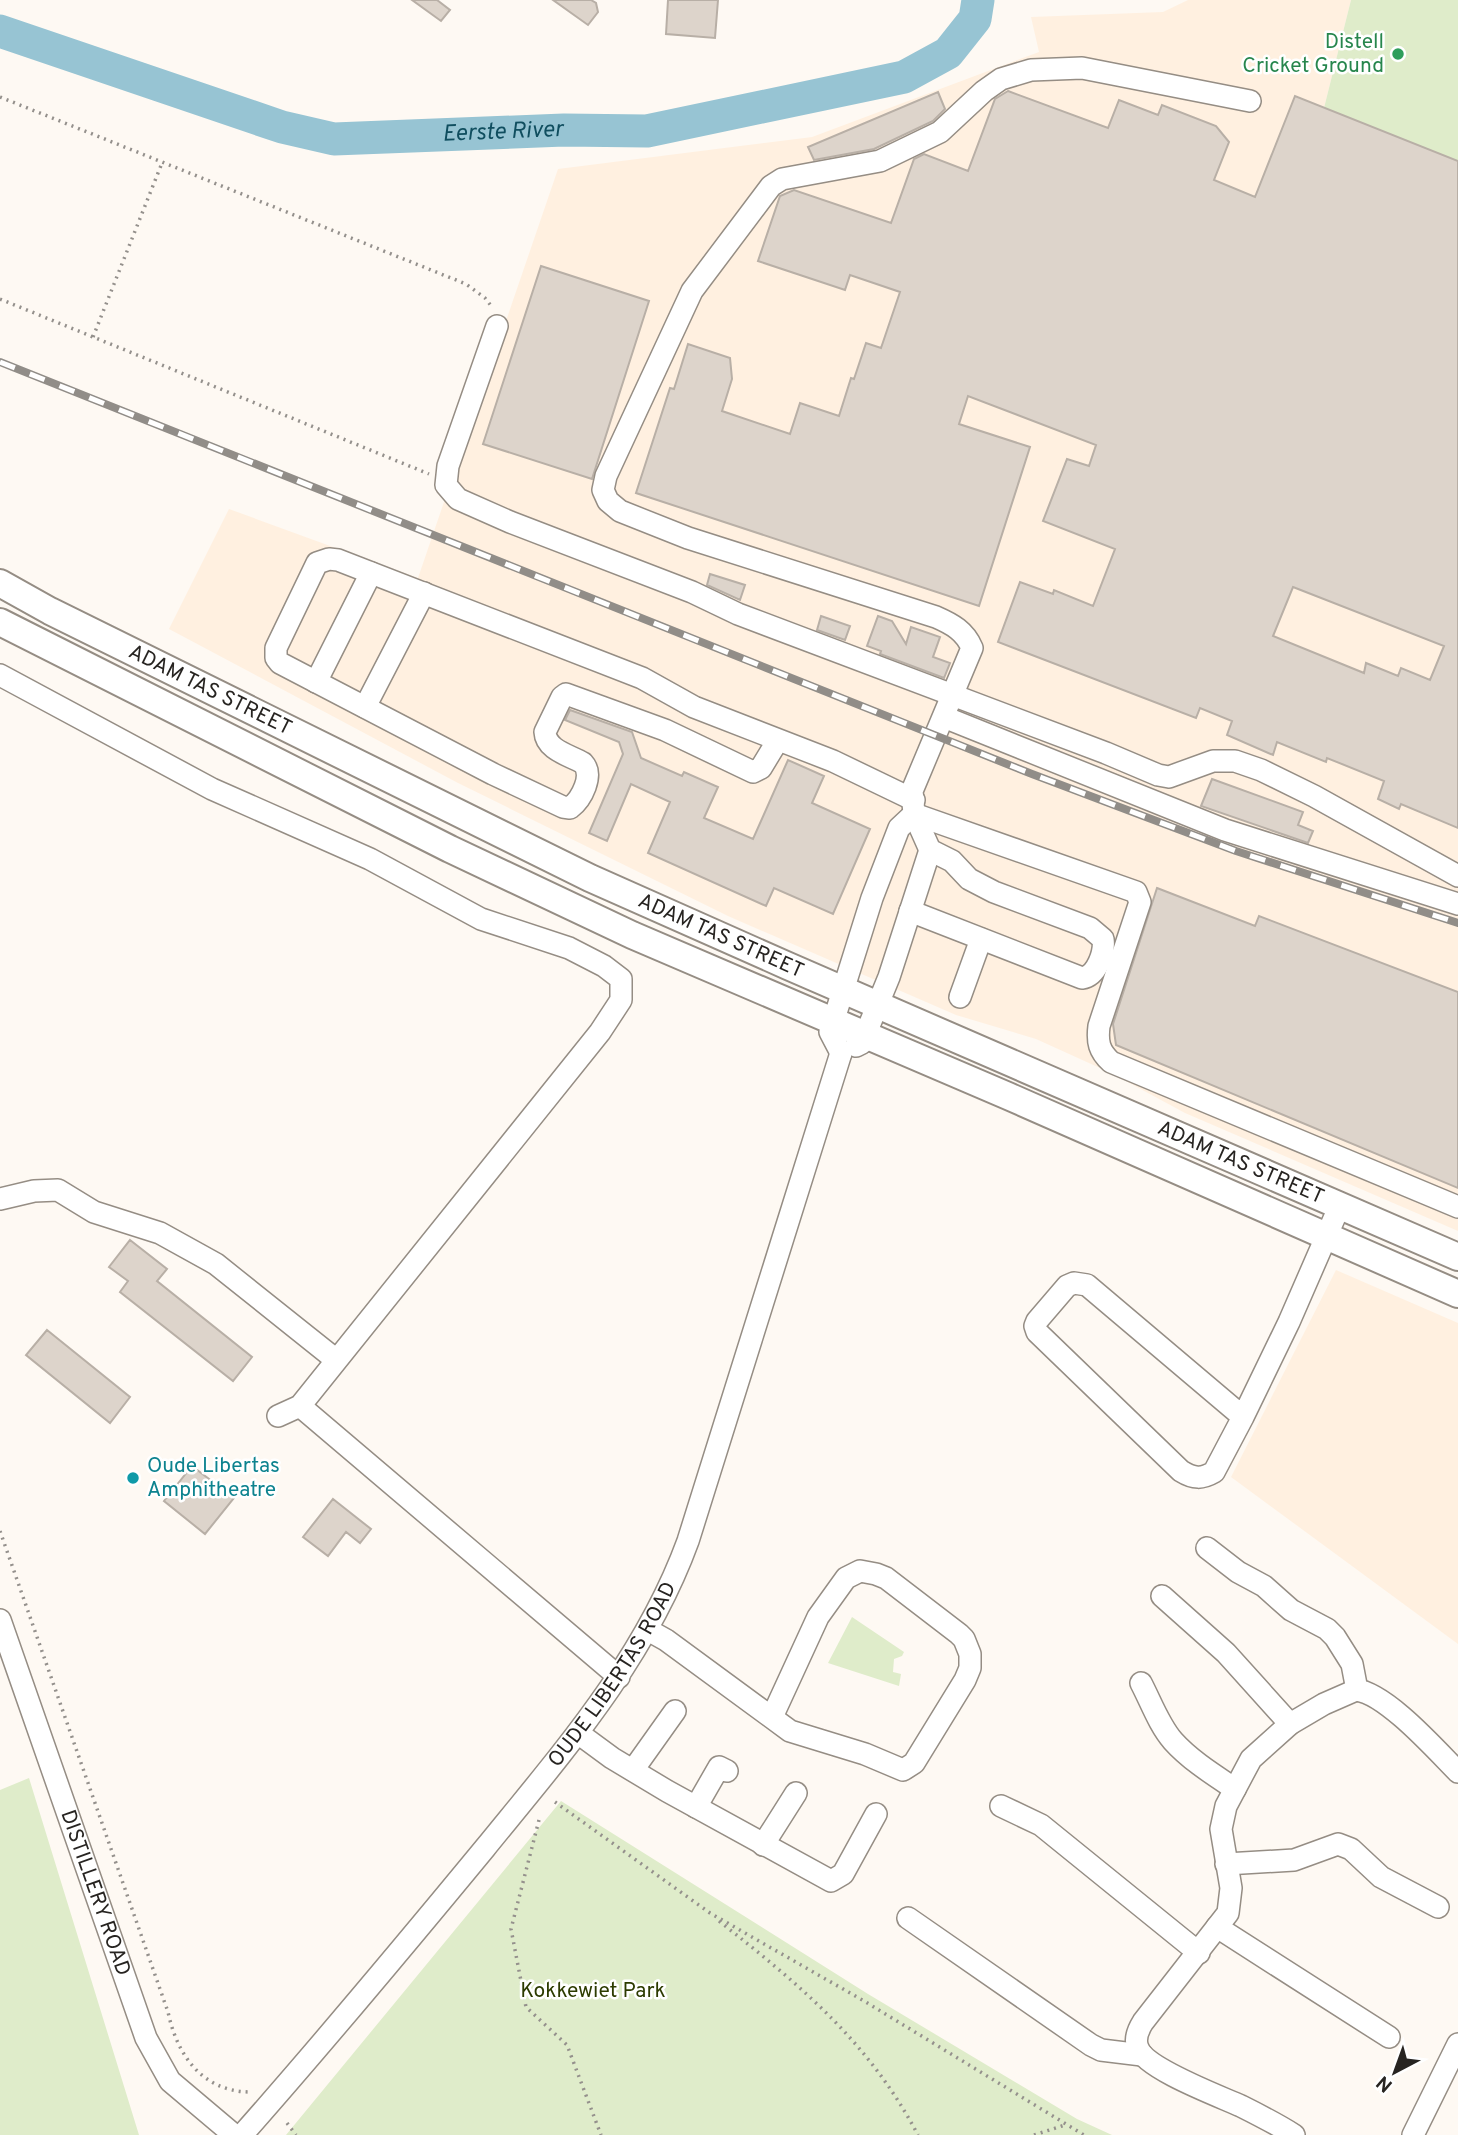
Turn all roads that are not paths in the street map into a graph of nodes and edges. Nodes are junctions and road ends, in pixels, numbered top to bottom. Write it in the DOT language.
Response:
graph roads {
  1 [pos="1250,101"];
  2 [pos="497,326"];
  3 [pos="371,573"];
  4 [pos="0,583"];
  5 [pos="424,593"];
  6 [pos="0,622"];
  7 [pos="0,675"];
  8 [pos="316,682"];
  9 [pos="953,695"];
  10 [pos="680,699"];
  11 [pos="365,707"];
  12 [pos="720,717"];
  13 [pos="944,717"];
  14 [pos="665,730"];
  15 [pos="778,740"];
  16 [pos="706,749"];
  17 [pos="914,807"];
  18 [pos="930,850"];
  19 [pos="1458,876"];
  20 [pos="1458,904"];
  21 [pos="910,911"];
  22 [pos="981,939"];
  23 [pos="844,990"];
  24 [pos="960,997"];
  25 [pos="878,1004"];
  26 [pos="833,1023"];
  27 [pos="865,1036"];
  28 [pos="841,1053"];
  29 [pos="0,1199"];
  30 [pos="1340,1205"];
  31 [pos="1458,1207"];
  32 [pos="1326,1237"];
  33 [pos="1458,1257"];
  34 [pos="1458,1294"];
  35 [pos="335,1359"];
  36 [pos="300,1406"];
  37 [pos="278,1416"];
  38 [pos="1244,1417"];
  39 [pos="1207,1548"];
  40 [pos="1161,1596"];
  41 [pos="0,1620"];
  42 [pos="648,1630"];
  43 [pos="619,1677"];
  44 [pos="1141,1683"];
  45 [pos="1357,1690"];
  46 [pos="675,1710"];
  47 [pos="772,1717"];
  48 [pos="1290,1724"];
  49 [pos="578,1733"];
  50 [pos="633,1770"];
  51 [pos="727,1771"];
  52 [pos="1458,1772"];
  53 [pos="1235,1789"];
  54 [pos="786,1800"];
  55 [pos="1001,1806"];
  56 [pos="696,1807"];
  57 [pos="876,1814"];
  58 [pos="764,1845"];
  59 [pos="1226,1864"];
  60 [pos="1438,1907"];
  61 [pos="908,1918"];
  62 [pos="1217,1927"];
  63 [pos="1199,1952"];
  64 [pos="1389,2037"];
  65 [pos="1458,2044"];
  66 [pos="1142,2055"];
  67 [pos="1421,2132"];
  68 [pos="234,2135"];
  69 [pos="242,2135"];
  70 [pos="1294,2135"];
  1 -- 9 [label="street"];
  2 -- 9 [label="street"];
  3 -- 5 [label="street"];
  3 -- 8 [label="street"];
  3 -- 8 [label="street"];
  4 -- 23 [label="main road, ADAM TAS STREET"];
  5 -- 10 [label="street"];
  5 -- 11 [label="street"];
  6 -- 26 [label="main road, ADAM TAS STREET"];
  7 -- 35 [label="street"];
  8 -- 11 [label="street"];
  9 -- 13 [label="street"];
  9 -- 19 [label="street"];
  10 -- 12 [label="street"];
  10 -- 14 [label="street"];
  11 -- 14 [label="street"];
  12 -- 15 [label="street"];
  12 -- 16 [label="street"];
  13 -- 17 [label="street"];
  13 -- 20 [label="street"];
  14 -- 16 [label="street"];
  15 -- 16 [label="street"];
  15 -- 17 [label="street"];
  17 -- 18 [label="street"];
  17 -- 23 [label="street"];
  17 -- 31 [label="street"];
  18 -- 21 [label="street"];
  18 -- 22 [label="street"];
  21 -- 22 [label="street"];
  21 -- 25 [label="street"];
  22 -- 24 [label="street"];
  23 -- 25 [label="main road, ADAM TAS STREET"];
  23 -- 26 [label="street"];
  25 -- 27 [label="street"];
  25 -- 30 [label="main road, ADAM TAS STREET"];
  26 -- 27 [label="main road, ADAM TAS STREET"];
  26 -- 28 [label="street"];
  27 -- 28 [label="street"];
  27 -- 32 [label="main road, ADAM TAS STREET"];
  28 -- 42 [label="street, OUDE LIBERTAS ROAD"];
  29 -- 35 [label="street"];
  30 -- 32 [label="street"];
  30 -- 33 [label="main road, ADAM TAS STREET"];
  32 -- 34 [label="main road, ADAM TAS STREET"];
  32 -- 38 [label="street"];
  35 -- 36 [label="street"];
  36 -- 37 [label="street"];
  36 -- 43 [label="street"];
  38 -- 38 [label="street"];
  39 -- 45 [label="street"];
  40 -- 48 [label="street"];
  41 -- 68 [label="street, DISTILLERY ROAD"];
  42 -- 43 [label="street, OUDE LIBERTAS ROAD"];
  42 -- 47 [label="street"];
  43 -- 49 [label="street, OUDE LIBERTAS ROAD"];
  44 -- 53 [label="street"];
  45 -- 48 [label="street"];
  45 -- 52 [label="street"];
  46 -- 50 [label="street"];
  47 -- 47 [label="street"];
  48 -- 53 [label="street"];
  49 -- 50 [label="street"];
  49 -- 69 [label="street, OUDE LIBERTAS ROAD"];
  50 -- 56 [label="street"];
  51 -- 56 [label="street"];
  53 -- 59 [label="street"];
  54 -- 58 [label="street"];
  55 -- 63 [label="street"];
  56 -- 58 [label="street"];
  57 -- 58 [label="street"];
  59 -- 60 [label="street"];
  59 -- 62 [label="street"];
  61 -- 66 [label="street"];
  62 -- 63 [label="street"];
  62 -- 64 [label="street"];
  63 -- 66 [label="street"];
  65 -- 67 [label="street"];
  66 -- 70 [label="street"];
}
